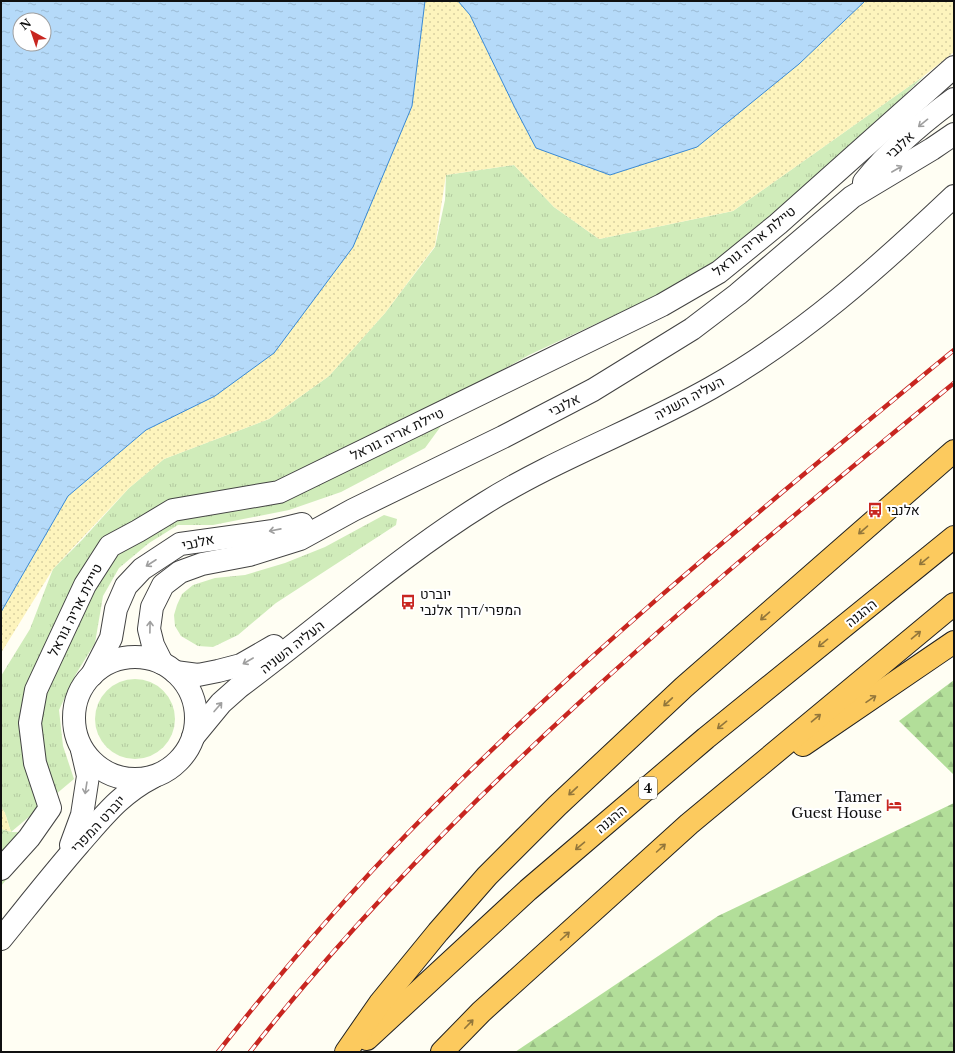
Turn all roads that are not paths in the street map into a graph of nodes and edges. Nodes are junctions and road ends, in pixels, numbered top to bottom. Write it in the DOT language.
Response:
graph roads {
  1 [pos="954,67"];
  2 [pos="954,100"];
  3 [pos="954,134"];
  4 [pos="954,196"];
  5 [pos="852,197"];
  6 [pos="954,451"];
  7 [pos="353,510"];
  8 [pos="954,537"];
  9 [pos="398,564"];
  10 [pos="954,604"];
  11 [pos="954,642"];
  12 [pos="168,668"];
  13 [pos="92,675"];
  14 [pos="193,737"];
  15 [pos="82,750"];
  16 [pos="153,777"];
  17 [pos="689,824"];
  18 [pos="64,861"];
  19 [pos="1,869"];
  20 [pos="1,938"];
  21 [pos="346,1052"];
  22 [pos="352,1052"];
  23 [pos="442,1052"];
  1 -- 19 [label="street, טיילת אריה גוראל"];
  2 -- 5 [label="street, אלנבי, one-way"];
  5 -- 3 [label="street, אלנבי, one-way"];
  4 -- 9 [label="street, העליה השניה"];
  5 -- 7 [label="street, אלנבי"];
  6 -- 21 [label="highway, one-way"];
  12 -- 7 [label="street, אלנבי, one-way"];
  7 -- 13 [label="street, אלנבי, one-way"];
  8 -- 22 [label="highway, ההגנה / 4, one-way"];
  9 -- 12 [label="street, העליה השניה, one-way"];
  14 -- 9 [label="street, העליה השניה, one-way"];
  17 -- 10 [label="highway, one-way"];
  17 -- 11 [label="highway, one-way"];
  12 -- 13 [label="street"];
  12 -- 14 [label="street"];
  13 -- 15 [label="street"];
  14 -- 16 [label="street"];
  15 -- 16 [label="street"];
  15 -- 18 [label="street, יוברט המפרי, one-way"];
  16 -- 18 [label="street, יוברט המפרי"];
  23 -- 17 [label="highway, one-way"];
  18 -- 20 [label="street, יוברט המפרי"];
}
